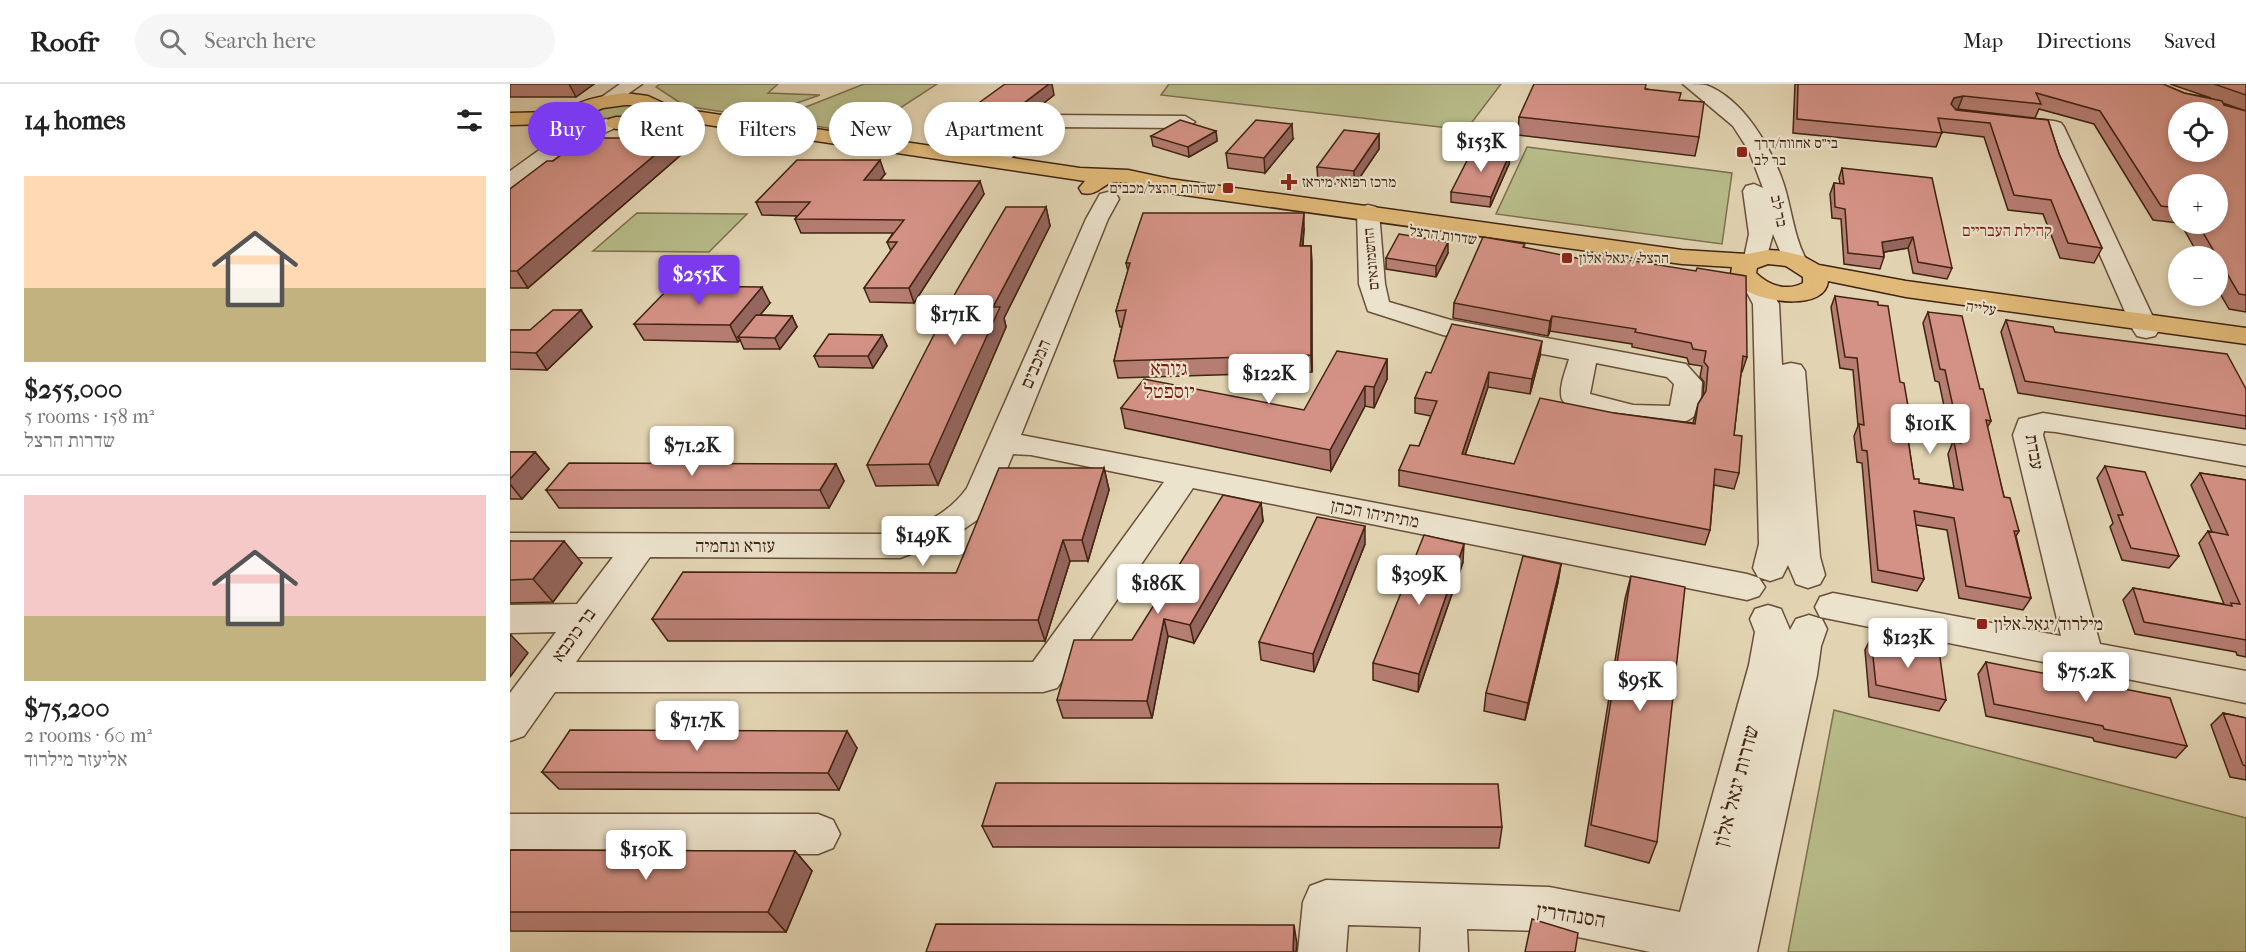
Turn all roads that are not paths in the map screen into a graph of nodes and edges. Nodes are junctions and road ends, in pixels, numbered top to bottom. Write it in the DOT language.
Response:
graph roads {
  1 [pos="1673,84"];
  2 [pos="1692,84"];
  3 [pos="643,93"];
  4 [pos="603,102"];
  5 [pos="528,108"];
  6 [pos="510,109"];
  7 [pos="510,118"];
  8 [pos="528,118"];
  9 [pos="1980,119"];
  10 [pos="1185,122"];
  11 [pos="606,124"];
  12 [pos="611,124"];
  13 [pos="606,126"];
  14 [pos="544,156"];
  15 [pos="997,160"];
  16 [pos="510,181"];
  17 [pos="1116,188"];
  18 [pos="1367,218"];
  19 [pos="1754,272"];
  20 [pos="1804,278"];
  21 [pos="2144,326"];
  22 [pos="2246,336"];
  23 [pos="2246,344"];
  24 [pos="1585,352"];
  25 [pos="1002,444"];
  26 [pos="2246,456"];
  27 [pos="1184,477"];
  28 [pos="955,522"];
  29 [pos="510,545"];
  30 [pos="639,547"];
  31 [pos="1808,575"];
  32 [pos="1762,592"];
  33 [pos="510,618"];
  34 [pos="587,618"];
  35 [pos="1821,618"];
  36 [pos="2085,656"];
  37 [pos="544,677"];
  38 [pos="2246,687"];
  39 [pos="510,724"];
  40 [pos="510,834"];
  41 [pos="818,834"];
  42 [pos="1444,906"];
  43 [pos="1707,947"];
  44 [pos="1322,952"];
  45 [pos="1444,952"];
  1 -- 19 [label="street, בר לב"];
  2 -- 20 [label="street, בר לב"];
  3 -- 4 [label="main road, שדרות הרצל"];
  3 -- 12 [label="main road"];
  3 -- 15 [label="main road, שדרות הרצל"];
  5 -- 6 [label="main road"];
  7 -- 8 [label="main road"];
  9 -- 21 [label="street"];
  10 -- 15 [label="street"];
  11 -- 12 [label="main road, שדרות הרצל"];
  12 -- 13 [label="street"];
  12 -- 17 [label="main road, שדרות הרצל"];
  14 -- 16 [label="street"];
  15 -- 17 [label="main road, שדרות הרצל"];
  17 -- 18 [label="main road, שדרות הרצל"];
  17 -- 25 [label="street, המכבים"];
  18 -- 19 [label="main road, שדרות הרצל"];
  18 -- 24 [label="street, החשמונאים"];
  19 -- 20 [label="main road"];
  19 -- 20 [label="main road"];
  19 -- 32 [label="street, שדרות יגאל אלון"];
  20 -- 21 [label="main road, עלייה"];
  20 -- 31 [label="street"];
  21 -- 22 [label="main road, עלייה"];
  21 -- 23 [label="main road, עלייה"];
  25 -- 27 [label="street, מתיתיהו הכהן"];
  25 -- 28 [label="street, המכבים"];
  26 -- 36 [label="street, עבדת"];
  27 -- 32 [label="street, מתיתיהו הכהן"];
  27 -- 37 [label="street"];
  28 -- 30 [label="street, עזרא ונחמיה"];
  29 -- 30 [label="street, עזרא ונחמיה"];
  30 -- 34 [label="street, בר כוכבא"];
  31 -- 32 [label="street"];
  31 -- 35 [label="street"];
  32 -- 35 [label="street"];
  32 -- 43 [label="street, שדרות יגאל אלון"];
  33 -- 34 [label="street"];
  34 -- 37 [label="street, בר כוכבא"];
  35 -- 36 [label="street"];
  35 -- 43 [label="street, שדרות יגאל אלון"];
  36 -- 38 [label="street"];
  37 -- 39 [label="street, בר כוכבא"];
  40 -- 41 [label="street"];
  42 -- 43 [label="street, הסנהדרין"];
  42 -- 44 [label="street, הסנהדרין"];
  42 -- 45 [label="street"];
}
